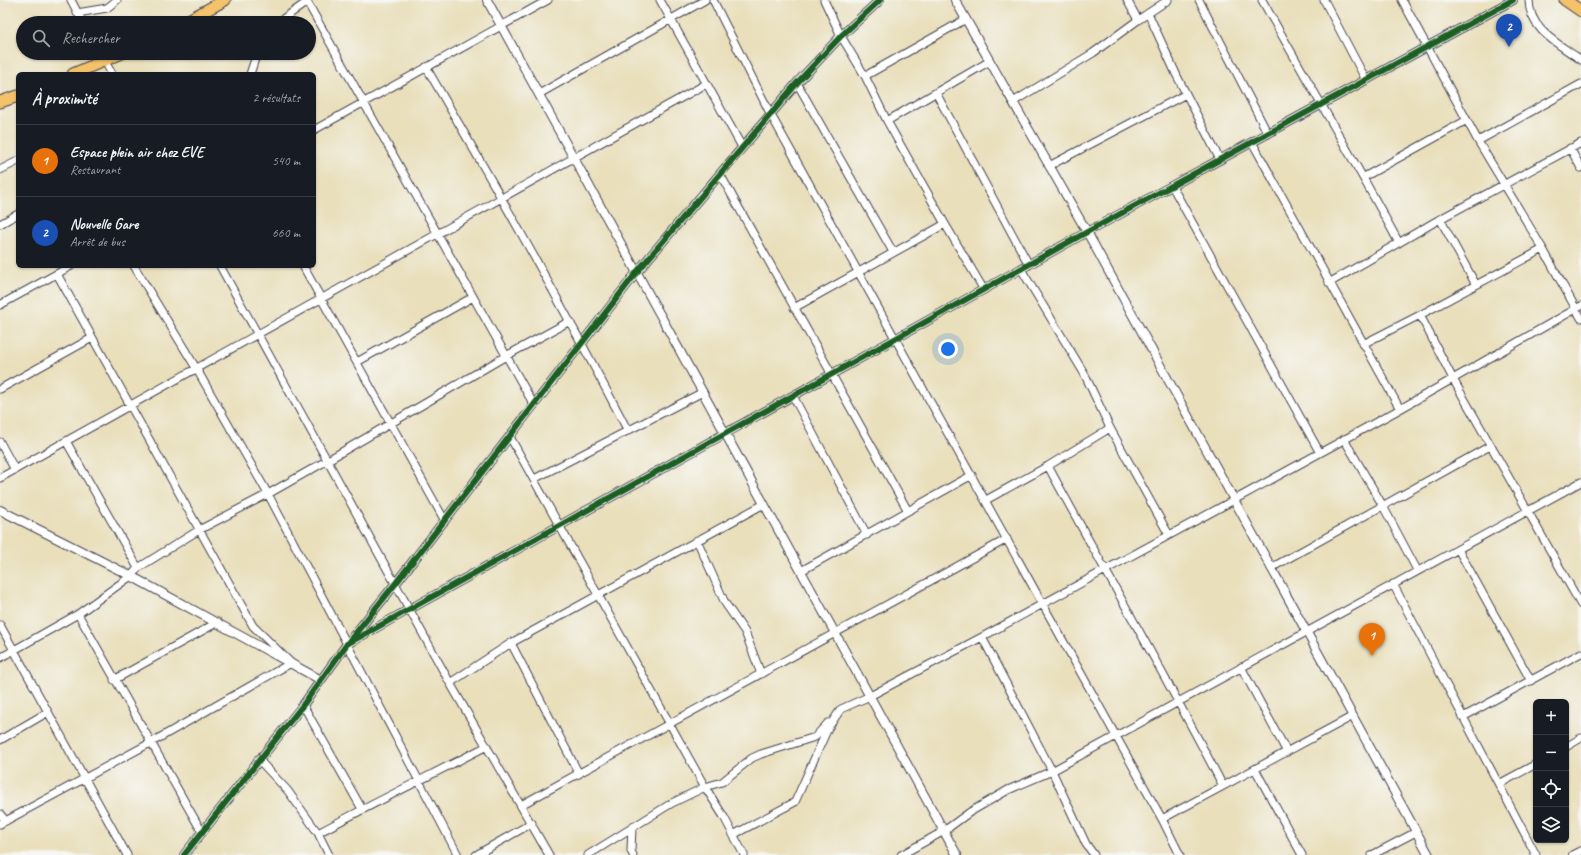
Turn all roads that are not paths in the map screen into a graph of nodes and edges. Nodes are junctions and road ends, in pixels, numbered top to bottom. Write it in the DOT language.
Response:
graph roads {
  1 [pos="71,0"];
  2 [pos="117,0"];
  3 [pos="225,0"];
  4 [pos="487,0"];
  5 [pos="548,0"];
  6 [pos="660,0"];
  7 [pos="704,0"];
  8 [pos="712,0"];
  9 [pos="824,0"];
  10 [pos="880,0"];
  11 [pos="955,0"];
  12 [pos="1127,0"];
  13 [pos="1168,0"];
  14 [pos="1200,0"];
  15 [pos="1262,0"];
  16 [pos="1324,0"];
  17 [pos="1402,0"];
  18 [pos="1514,0"];
  19 [pos="1529,0"];
  20 [pos="1565,0"];
  21 [pos="307,1"];
  22 [pos="1581,11"];
  23 [pos="77,13"];
  24 [pos="1148,13"];
  25 [pos="79,16"];
  26 [pos="196,16"];
  27 [pos="287,16"];
  28 [pos="315,16"];
  29 [pos="316,17"];
  30 [pos="966,19"];
  31 [pos="671,20"];
  32 [pos="1138,20"];
  33 [pos="501,26"];
  34 [pos="842,36"];
  35 [pos="1427,47"];
  36 [pos="97,60"];
  37 [pos="104,60"];
  38 [pos="255,60"];
  39 [pos="1581,60"];
  40 [pos="990,62"];
  41 [pos="426,68"];
  42 [pos="76,72"];
  43 [pos="111,72"];
  44 [pos="251,72"];
  45 [pos="865,76"];
  46 [pos="1366,80"];
  47 [pos="797,83"];
  48 [pos="706,84"];
  49 [pos="1581,84"];
  50 [pos="936,93"];
  51 [pos="539,94"];
  52 [pos="1186,94"];
  53 [pos="16,97"];
  54 [pos="0,102"];
  55 [pos="364,102"];
  56 [pos="1014,102"];
  57 [pos="1321,105"];
  58 [pos="771,115"];
  59 [pos="1467,120"];
  60 [pos="887,121"];
  61 [pos="316,129"];
  62 [pos="1268,134"];
  63 [pos="1478,141"];
  64 [pos="1252,142"];
  65 [pos="1581,143"];
  66 [pos="742,147"];
  67 [pos="1570,148"];
  68 [pos="574,158"];
  69 [pos="1220,160"];
  70 [pos="16,162"];
  71 [pos="1050,166"];
  72 [pos="1581,168"];
  73 [pos="0,170"];
  74 [pos="720,174"];
  75 [pos="1364,177"];
  76 [pos="1503,184"];
  77 [pos="1172,186"];
  78 [pos="503,198"];
  79 [pos="16,215"];
  80 [pos="1440,219"];
  81 [pos="0,224"];
  82 [pos="945,224"];
  83 [pos="1087,232"];
  84 [pos="438,234"];
  85 [pos="1399,243"];
  86 [pos="1543,248"];
  87 [pos="893,252"];
  88 [pos="1029,264"];
  89 [pos="68,268"];
  90 [pos="135,268"];
  91 [pos="221,268"];
  92 [pos="304,268"];
  93 [pos="1021,269"];
  94 [pos="637,272"];
  95 [pos="858,272"];
  96 [pos="57,274"];
  97 [pos="1329,284"];
  98 [pos="1476,285"];
  99 [pos="984,290"];
  100 [pos="473,297"];
  101 [pos="322,299"];
  102 [pos="0,304"];
  103 [pos="1578,307"];
  104 [pos="794,308"];
  105 [pos="1420,315"];
  106 [pos="1581,318"];
  107 [pos="570,321"];
  108 [pos="258,334"];
  109 [pos="92,338"];
  110 [pos="896,339"];
  111 [pos="583,343"];
  112 [pos="1363,344"];
  113 [pos="506,356"];
  114 [pos="358,362"];
  115 [pos="196,368"];
  116 [pos="831,375"];
  117 [pos="1453,379"];
  118 [pos="0,390"];
  119 [pos="703,392"];
  120 [pos="793,396"];
  121 [pos="534,405"];
  122 [pos="130,406"];
  123 [pos="1400,409"];
  124 [pos="390,423"];
  125 [pos="1110,428"];
  126 [pos="628,431"];
  127 [pos="726,434"];
  128 [pos="510,437"];
  129 [pos="1344,439"];
  130 [pos="66,441"];
  131 [pos="0,442"];
  132 [pos="1490,446"];
  133 [pos="1320,453"];
  134 [pos="328,460"];
  135 [pos="1048,466"];
  136 [pos="15,470"];
  137 [pos="972,475"];
  138 [pos="0,478"];
  139 [pos="534,479"];
  140 [pos="1581,482"];
  141 [pos="268,494"];
  142 [pos="986,500"];
  143 [pos="1234,500"];
  144 [pos="764,504"];
  145 [pos="1383,506"];
  146 [pos="0,510"];
  147 [pos="908,511"];
  148 [pos="1528,511"];
  149 [pos="445,521"];
  150 [pos="559,526"];
  151 [pos="199,530"];
  152 [pos="867,534"];
  153 [pos="1169,535"];
  154 [pos="1007,539"];
  155 [pos="697,540"];
  156 [pos="1458,548"];
  157 [pos="138,568"];
  158 [pos="1272,568"];
  159 [pos="1104,570"];
  160 [pos="1417,570"];
  161 [pos="801,571"];
  162 [pos="131,576"];
  163 [pos="396,583"];
  164 [pos="1393,584"];
  165 [pos="598,595"];
  166 [pos="1043,604"];
  167 [pos="1581,605"];
  168 [pos="410,609"];
  169 [pos="78,614"];
  170 [pos="218,622"];
  171 [pos="0,625"];
  172 [pos="1306,631"];
  173 [pos="835,633"];
  174 [pos="982,637"];
  175 [pos="511,643"];
  176 [pos="347,644"];
  177 [pos="13,650"];
  178 [pos="1581,653"];
  179 [pos="0,658"];
  180 [pos="291,663"];
  181 [pos="1241,667"];
  182 [pos="761,674"];
  183 [pos="114,680"];
  184 [pos="321,680"];
  185 [pos="1531,681"];
  186 [pos="450,683"];
  187 [pos="870,696"];
  188 [pos="1179,702"];
  189 [pos="303,704"];
  190 [pos="841,709"];
  191 [pos="48,712"];
  192 [pos="1353,716"];
  193 [pos="1463,717"];
  194 [pos="670,724"];
  195 [pos="1116,736"];
  196 [pos="1581,738"];
  197 [pos="0,740"];
  198 [pos="152,742"];
  199 [pos="1569,745"];
  200 [pos="487,746"];
  201 [pos="1287,752"];
  202 [pos="258,760"];
  203 [pos="1533,766"];
  204 [pos="1255,769"];
  205 [pos="1052,771"];
  206 [pos="579,774"];
  207 [pos="85,778"];
  208 [pos="419,782"];
  209 [pos="1499,784"];
  210 [pos="1223,786"];
  211 [pos="705,787"];
  212 [pos="521,805"];
  213 [pos="362,809"];
  214 [pos="0,814"];
  215 [pos="1162,819"];
  216 [pos="3,822"];
  217 [pos="532,823"];
  218 [pos="632,827"];
  219 [pos="944,831"];
  220 [pos="202,832"];
  221 [pos="1416,832"];
  222 [pos="318,833"];
  223 [pos="733,835"];
  224 [pos="1581,851"];
  225 [pos="127,855"];
  226 [pos="184,855"];
  227 [pos="329,855"];
  228 [pos="458,855"];
  229 [pos="476,855"];
  230 [pos="549,855"];
  231 [pos="588,855"];
  232 [pos="633,855"];
  233 [pos="744,855"];
  234 [pos="901,855"];
  235 [pos="958,855"];
  236 [pos="1094,855"];
  237 [pos="1180,855"];
  238 [pos="1302,855"];
  239 [pos="1372,855"];
  240 [pos="1429,855"];
  241 [pos="1536,855"];
  242 [pos="1573,855"];
  1 -- 23 [label="street"];
  2 -- 23 [label="street"];
  3 -- 26 [label="main road"];
  4 -- 33 [label="street"];
  5 -- 33 [label="street"];
  6 -- 31 [label="street"];
  7 -- 31 [label="street"];
  8 -- 58 [label="street"];
  9 -- 34 [label="street"];
  10 -- 34 [label="street"];
  11 -- 30 [label="street"];
  12 -- 32 [label="street"];
  13 -- 24 [label="street"];
  14 -- 62 [label="street"];
  15 -- 57 [label="street"];
  16 -- 46 [label="street"];
  17 -- 35 [label="street"];
  18 -- 35 [label="street"];
  19 -- 39 [label="street"];
  20 -- 22 [label="main road"];
  21 -- 27 [label="street"];
  21 -- 28 [label="street"];
  23 -- 25 [label="street"];
  24 -- 32 [label="street"];
  24 -- 52 [label="street"];
  29 -- 55 [label="street"];
  30 -- 40 [label="street"];
  30 -- 45 [label="street"];
  31 -- 48 [label="street"];
  31 -- 51 [label="street"];
  32 -- 56 [label="street"];
  33 -- 41 [label="street"];
  33 -- 51 [label="street"];
  34 -- 45 [label="street"];
  34 -- 47 [label="street"];
  35 -- 46 [label="street"];
  35 -- 59 [label="street"];
  36 -- 42 [label="main road"];
  37 -- 43 [label="street"];
  38 -- 44 [label="street"];
  40 -- 50 [label="street"];
  40 -- 56 [label="street"];
  41 -- 55 [label="street"];
  41 -- 78 [label="street"];
  45 -- 60 [label="street"];
  46 -- 57 [label="street"];
  47 -- 58 [label="street"];
  47 -- 87 [label="street"];
  48 -- 66 [label="street"];
  48 -- 68 [label="street"];
  49 -- 63 [label="street"];
  50 -- 60 [label="street"];
  50 -- 88 [label="street"];
  51 -- 68 [label="street"];
  52 -- 69 [label="street"];
  52 -- 71 [label="street"];
  53 -- 54 [label="main road"];
  55 -- 61 [label="street"];
  55 -- 84 [label="street"];
  56 -- 71 [label="street"];
  57 -- 62 [label="street"];
  57 -- 75 [label="street"];
  58 -- 66 [label="street"];
  58 -- 95 [label="street"];
  59 -- 63 [label="street"];
  59 -- 75 [label="street"];
  60 -- 82 [label="street"];
  62 -- 64 [label="street"];
  63 -- 76 [label="street"];
  64 -- 69 [label="street"];
  64 -- 97 [label="street"];
  65 -- 67 [label="street"];
  66 -- 74 [label="street"];
  67 -- 72 [label="street"];
  67 -- 76 [label="street"];
  68 -- 78 [label="street"];
  68 -- 94 [label="street"];
  69 -- 77 [label="street"];
  70 -- 73 [label="street"];
  71 -- 83 [label="street"];
  74 -- 94 [label="street"];
  74 -- 104 [label="street"];
  75 -- 85 [label="street"];
  76 -- 80 [label="street"];
  76 -- 86 [label="street"];
  77 -- 83 [label="street"];
  77 -- 133 [label="street"];
  78 -- 84 [label="street"];
  78 -- 107 [label="street"];
  79 -- 81 [label="street"];
  80 -- 85 [label="street"];
  80 -- 98 [label="street"];
  82 -- 87 [label="street"];
  82 -- 99 [label="street"];
  83 -- 88 [label="street"];
  83 -- 143 [label="street"];
  84 -- 100 [label="street"];
  84 -- 101 [label="street"];
  85 -- 97 [label="street"];
  86 -- 98 [label="street"];
  86 -- 103 [label="street"];
  87 -- 95 [label="street"];
  88 -- 93 [label="street"];
  89 -- 96 [label="street"];
  90 -- 115 [label="street"];
  91 -- 108 [label="street"];
  92 -- 101 [label="street"];
  93 -- 99 [label="street"];
  93 -- 125 [label="street"];
  94 -- 111 [label="street"];
  94 -- 119 [label="street"];
  95 -- 104 [label="street"];
  95 -- 110 [label="street"];
  96 -- 102 [label="street"];
  96 -- 109 [label="street"];
  97 -- 112 [label="street"];
  98 -- 105 [label="street"];
  99 -- 110 [label="street"];
  100 -- 113 [label="street"];
  100 -- 114 [label="street"];
  101 -- 108 [label="street"];
  101 -- 114 [label="street"];
  103 -- 106 [label="street"];
  103 -- 117 [label="street"];
  104 -- 116 [label="street"];
  105 -- 112 [label="street"];
  105 -- 117 [label="street"];
  107 -- 111 [label="street"];
  107 -- 113 [label="street"];
  108 -- 115 [label="street"];
  108 -- 134 [label="street"];
  109 -- 118 [label="street"];
  109 -- 122 [label="street"];
  110 -- 116 [label="street"];
  110 -- 137 [label="street"];
  111 -- 121 [label="street"];
  111 -- 126 [label="street"];
  112 -- 123 [label="street"];
  113 -- 121 [label="street"];
  113 -- 124 [label="street"];
  114 -- 124 [label="street"];
  115 -- 122 [label="street"];
  115 -- 141 [label="street"];
  116 -- 120 [label="street"];
  116 -- 147 [label="street"];
  117 -- 123 [label="street"];
  117 -- 132 [label="street"];
  119 -- 126 [label="street"];
  119 -- 127 [label="street"];
  120 -- 127 [label="street"];
  120 -- 152 [label="street"];
  121 -- 128 [label="street"];
  122 -- 130 [label="street"];
  122 -- 151 [label="street"];
  123 -- 129 [label="street"];
  124 -- 134 [label="street"];
  124 -- 149 [label="street"];
  125 -- 135 [label="street"];
  125 -- 153 [label="street"];
  126 -- 139 [label="street"];
  127 -- 144 [label="street"];
  127 -- 150 [label="street"];
  128 -- 139 [label="street"];
  128 -- 149 [label="street"];
  129 -- 133 [label="street"];
  129 -- 145 [label="street"];
  130 -- 136 [label="street"];
  130 -- 157 [label="street"];
  131 -- 136 [label="street"];
  132 -- 145 [label="street"];
  132 -- 148 [label="street"];
  133 -- 143 [label="street"];
  134 -- 141 [label="street"];
  134 -- 163 [label="street"];
  135 -- 142 [label="street"];
  135 -- 159 [label="street"];
  136 -- 138 [label="street"];
  137 -- 142 [label="street"];
  137 -- 147 [label="street"];
  139 -- 150 [label="street"];
  140 -- 148 [label="street"];
  141 -- 151 [label="street"];
  141 -- 176 [label="street"];
  142 -- 154 [label="street"];
  143 -- 153 [label="street"];
  143 -- 158 [label="street"];
  144 -- 155 [label="street"];
  144 -- 161 [label="street"];
  145 -- 158 [label="street"];
  145 -- 160 [label="street"];
  146 -- 162 [label="street"];
  147 -- 152 [label="street"];
  148 -- 156 [label="street"];
  148 -- 167 [label="street"];
  149 -- 163 [label="street"];
  150 -- 165 [label="street"];
  150 -- 168 [label="street"];
  151 -- 157 [label="street"];
  151 -- 180 [label="street"];
  152 -- 161 [label="street"];
  153 -- 159 [label="street"];
  154 -- 166 [label="street"];
  154 -- 173 [label="street"];
  155 -- 165 [label="street"];
  155 -- 182 [label="street"];
  156 -- 160 [label="street"];
  156 -- 185 [label="street"];
  157 -- 162 [label="street"];
  158 -- 172 [label="street"];
  159 -- 166 [label="street"];
  159 -- 188 [label="street"];
  160 -- 164 [label="street"];
  161 -- 173 [label="street"];
  162 -- 169 [label="street"];
  162 -- 170 [label="street"];
  163 -- 168 [label="street"];
  163 -- 176 [label="street"];
  164 -- 172 [label="street"];
  164 -- 193 [label="street"];
  165 -- 175 [label="street"];
  165 -- 194 [label="street"];
  166 -- 174 [label="street"];
  166 -- 195 [label="street"];
  168 -- 176 [label="street"];
  168 -- 186 [label="street"];
  169 -- 177 [label="street"];
  169 -- 183 [label="street"];
  170 -- 180 [label="street"];
  170 -- 183 [label="street"];
  171 -- 177 [label="street"];
  172 -- 181 [label="street"];
  172 -- 192 [label="street"];
  173 -- 182 [label="street"];
  173 -- 187 [label="street"];
  174 -- 187 [label="street"];
  174 -- 205 [label="street"];
  175 -- 186 [label="street"];
  175 -- 206 [label="street"];
  176 -- 184 [label="street"];
  176 -- 208 [label="street"];
  177 -- 179 [label="street"];
  177 -- 191 [label="street"];
  178 -- 185 [label="street"];
  180 -- 184 [label="street"];
  180 -- 198 [label="street"];
  181 -- 188 [label="street"];
  181 -- 201 [label="street"];
  182 -- 194 [label="street"];
  183 -- 198 [label="street"];
  184 -- 189 [label="street"];
  185 -- 193 [label="street"];
  186 -- 200 [label="street"];
  187 -- 190 [label="street"];
  187 -- 219 [label="street"];
  188 -- 195 [label="street"];
  188 -- 210 [label="street"];
  189 -- 202 [label="street"];
  189 -- 213 [label="street"];
  190 -- 211 [label="street"];
  190 -- 223 [label="street"];
  191 -- 197 [label="street"];
  191 -- 207 [label="street"];
  192 -- 201 [label="street"];
  192 -- 221 [label="street"];
  193 -- 209 [label="street"];
  194 -- 206 [label="street"];
  194 -- 211 [label="street"];
  195 -- 205 [label="street"];
  195 -- 215 [label="street"];
  196 -- 199 [label="street"];
  198 -- 207 [label="street"];
  198 -- 220 [label="street"];
  200 -- 208 [label="street"];
  200 -- 212 [label="street"];
  201 -- 204 [label="street"];
  202 -- 220 [label="street"];
  202 -- 222 [label="street"];
  203 -- 209 [label="street"];
  204 -- 210 [label="street"];
  204 -- 238 [label="street"];
  205 -- 219 [label="street"];
  205 -- 236 [label="street"];
  206 -- 212 [label="street"];
  207 -- 216 [label="street"];
  207 -- 225 [label="street"];
  208 -- 213 [label="street"];
  208 -- 228 [label="street"];
  209 -- 241 [label="street"];
  210 -- 215 [label="street"];
  211 -- 218 [label="street"];
  211 -- 223 [label="street"];
  212 -- 217 [label="street"];
  213 -- 222 [label="street"];
  214 -- 216 [label="street"];
  215 -- 237 [label="street"];
  217 -- 229 [label="street"];
  217 -- 230 [label="street"];
  218 -- 231 [label="street"];
  218 -- 232 [label="street"];
  219 -- 234 [label="street"];
  219 -- 235 [label="street"];
  220 -- 226 [label="street"];
  221 -- 239 [label="street"];
  221 -- 240 [label="street"];
  222 -- 227 [label="street"];
  223 -- 233 [label="street"];
  224 -- 242 [label="street"];
}
